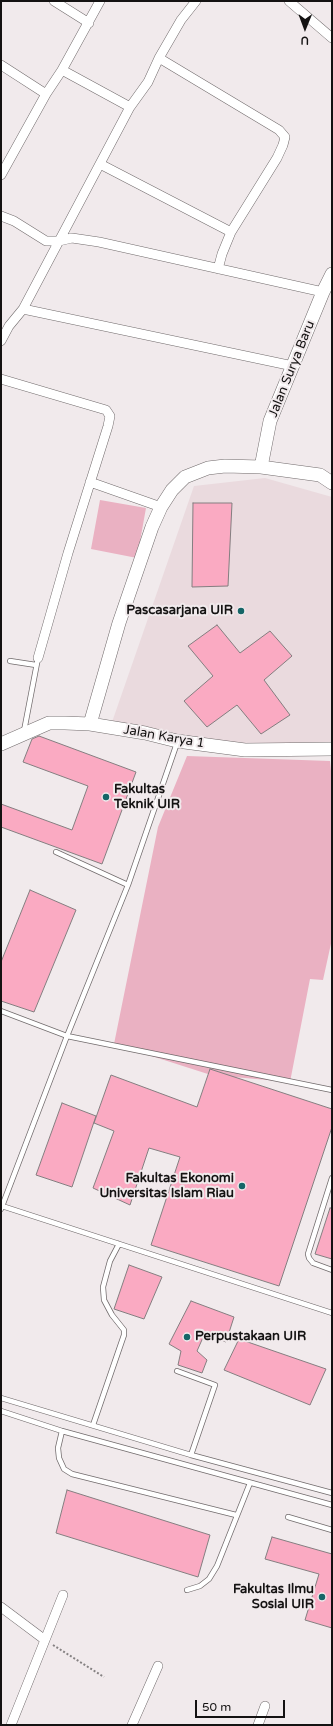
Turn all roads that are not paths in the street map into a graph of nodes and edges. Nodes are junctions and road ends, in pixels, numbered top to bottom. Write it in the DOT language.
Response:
graph roads {
  1 [pos="54,1"];
  2 [pos="100,1"];
  3 [pos="196,1"];
  4 [pos="288,1"];
  5 [pos="89,23"];
  6 [pos="332,38"];
  7 [pos="159,58"];
  8 [pos="1,64"];
  9 [pos="62,70"];
  10 [pos="46,94"];
  11 [pos="130,107"];
  12 [pos="100,164"];
  13 [pos="1,175"];
  14 [pos="1,216"];
  15 [pos="232,232"];
  16 [pos="59,241"];
  17 [pos="218,269"];
  18 [pos="332,274"];
  19 [pos="323,292"];
  20 [pos="24,309"];
  21 [pos="1,341"];
  22 [pos="293,366"];
  23 [pos="1,379"];
  24 [pos="261,467"];
  25 [pos="90,482"];
  26 [pos="332,483"];
  27 [pos="161,507"];
  28 [pos="10,661"];
  29 [pos="37,662"];
  30 [pos="90,724"];
  31 [pos="24,734"];
  32 [pos="177,741"];
  33 [pos="1,744"];
  34 [pos="332,749"];
  35 [pos="56,852"];
  36 [pos="128,885"];
  37 [pos="1,1011"];
  38 [pos="67,1036"];
  39 [pos="332,1090"];
  40 [pos="332,1178"];
  41 [pos="1,1208"];
  42 [pos="119,1244"];
  43 [pos="332,1270"];
  44 [pos="332,1313"];
  45 [pos="177,1371"];
  46 [pos="1,1398"];
  47 [pos="1,1411"];
  48 [pos="93,1426"];
  49 [pos="62,1431"];
  50 [pos="191,1455"];
  51 [pos="250,1483"];
  52 [pos="332,1493"];
  53 [pos="332,1505"];
  54 [pos="236,1515"];
  55 [pos="288,1517"];
  56 [pos="332,1530"];
  57 [pos="187,1590"];
  58 [pos="63,1595"];
  59 [pos="1,1607"];
  60 [pos="45,1640"];
  61 [pos="158,1666"];
  62 [pos="266,1706"];
  63 [pos="11,1725"];
  64 [pos="132,1725"];
  65 [pos="258,1725"];
  1 -- 5 [label="street"];
  2 -- 5 [label="street"];
  3 -- 7 [label="street"];
  4 -- 6 [label="street"];
  5 -- 9 [label="street"];
  7 -- 11 [label="street"];
  7 -- 15 [label="street"];
  8 -- 10 [label="street"];
  9 -- 10 [label="street"];
  9 -- 11 [label="street"];
  10 -- 13 [label="street"];
  11 -- 12 [label="street"];
  12 -- 15 [label="street"];
  12 -- 16 [label="street"];
  14 -- 16 [label="street"];
  15 -- 17 [label="street"];
  16 -- 17 [label="street"];
  16 -- 20 [label="street"];
  17 -- 19 [label="street"];
  18 -- 19 [label="street, Jalan Surya Baru"];
  19 -- 22 [label="street, Jalan Surya Baru"];
  20 -- 21 [label="street"];
  20 -- 22 [label="street"];
  22 -- 24 [label="street, Jalan Surya Baru"];
  23 -- 25 [label="street"];
  24 -- 26 [label="street"];
  24 -- 27 [label="street"];
  25 -- 27 [label="street"];
  25 -- 29 [label="street"];
  27 -- 30 [label="street"];
  28 -- 29 [label="lane"];
  29 -- 31 [label="lane"];
  30 -- 31 [label="street, Jalan Karya 1"];
  30 -- 32 [label="street, Jalan Karya 1"];
  31 -- 33 [label="street, Jalan Karya 1"];
  32 -- 34 [label="street, Jalan Karya 1"];
  32 -- 36 [label="lane"];
  35 -- 36 [label="lane"];
  36 -- 38 [label="lane"];
  37 -- 38 [label="lane"];
  38 -- 39 [label="lane"];
  38 -- 41 [label="lane"];
  40 -- 43 [label="lane"];
  41 -- 42 [label="lane"];
  42 -- 44 [label="lane"];
  42 -- 48 [label="lane"];
  45 -- 50 [label="lane"];
  46 -- 48 [label="lane"];
  47 -- 49 [label="lane"];
  48 -- 50 [label="lane"];
  49 -- 51 [label="lane"];
  49 -- 54 [label="lane"];
  50 -- 52 [label="lane"];
  51 -- 53 [label="lane"];
  51 -- 54 [label="lane"];
  54 -- 57 [label="lane"];
  55 -- 56 [label="lane"];
  58 -- 60 [label="street"];
  59 -- 60 [label="street"];
  60 -- 63 [label="street"];
  61 -- 64 [label="street"];
  62 -- 65 [label="street"];
}
